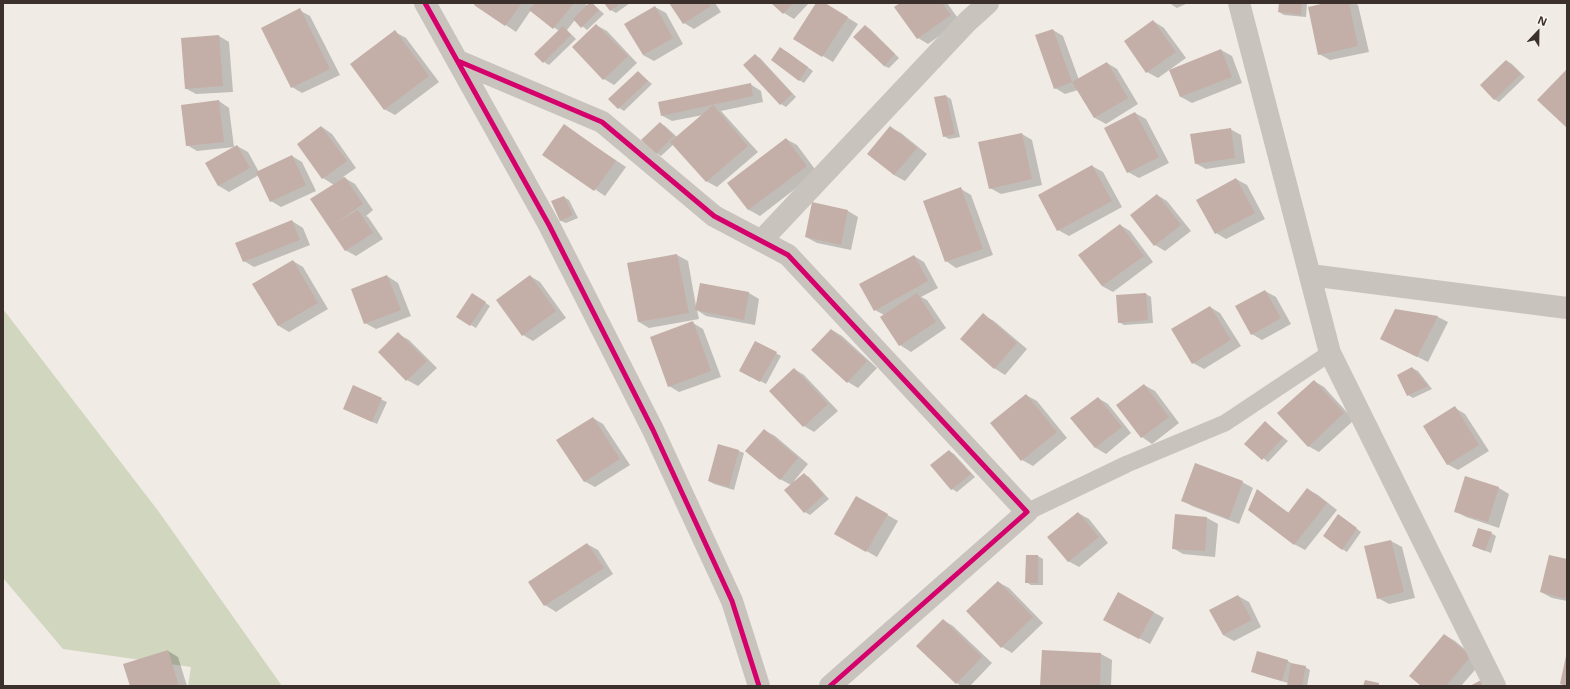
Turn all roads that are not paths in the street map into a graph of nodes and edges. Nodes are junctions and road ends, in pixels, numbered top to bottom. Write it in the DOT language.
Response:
graph roads {
  1 [pos="425,3"];
  2 [pos="988,3"];
  3 [pos="1239,3"];
  4 [pos="458,61"];
  5 [pos="761,241"];
  6 [pos="1310,275"];
  7 [pos="1567,308"];
  8 [pos="1330,353"];
  9 [pos="1027,512"];
  10 [pos="759,686"];
  11 [pos="830,686"];
  12 [pos="1495,686"];
  1 -- 4 [label="street"];
  2 -- 5 [label="street"];
  3 -- 6 [label="street"];
  4 -- 5 [label="street"];
  4 -- 10 [label="street"];
  5 -- 9 [label="street"];
  6 -- 7 [label="street"];
  6 -- 8 [label="street"];
  8 -- 9 [label="lane"];
  8 -- 12 [label="street"];
  9 -- 11 [label="street"];
}
